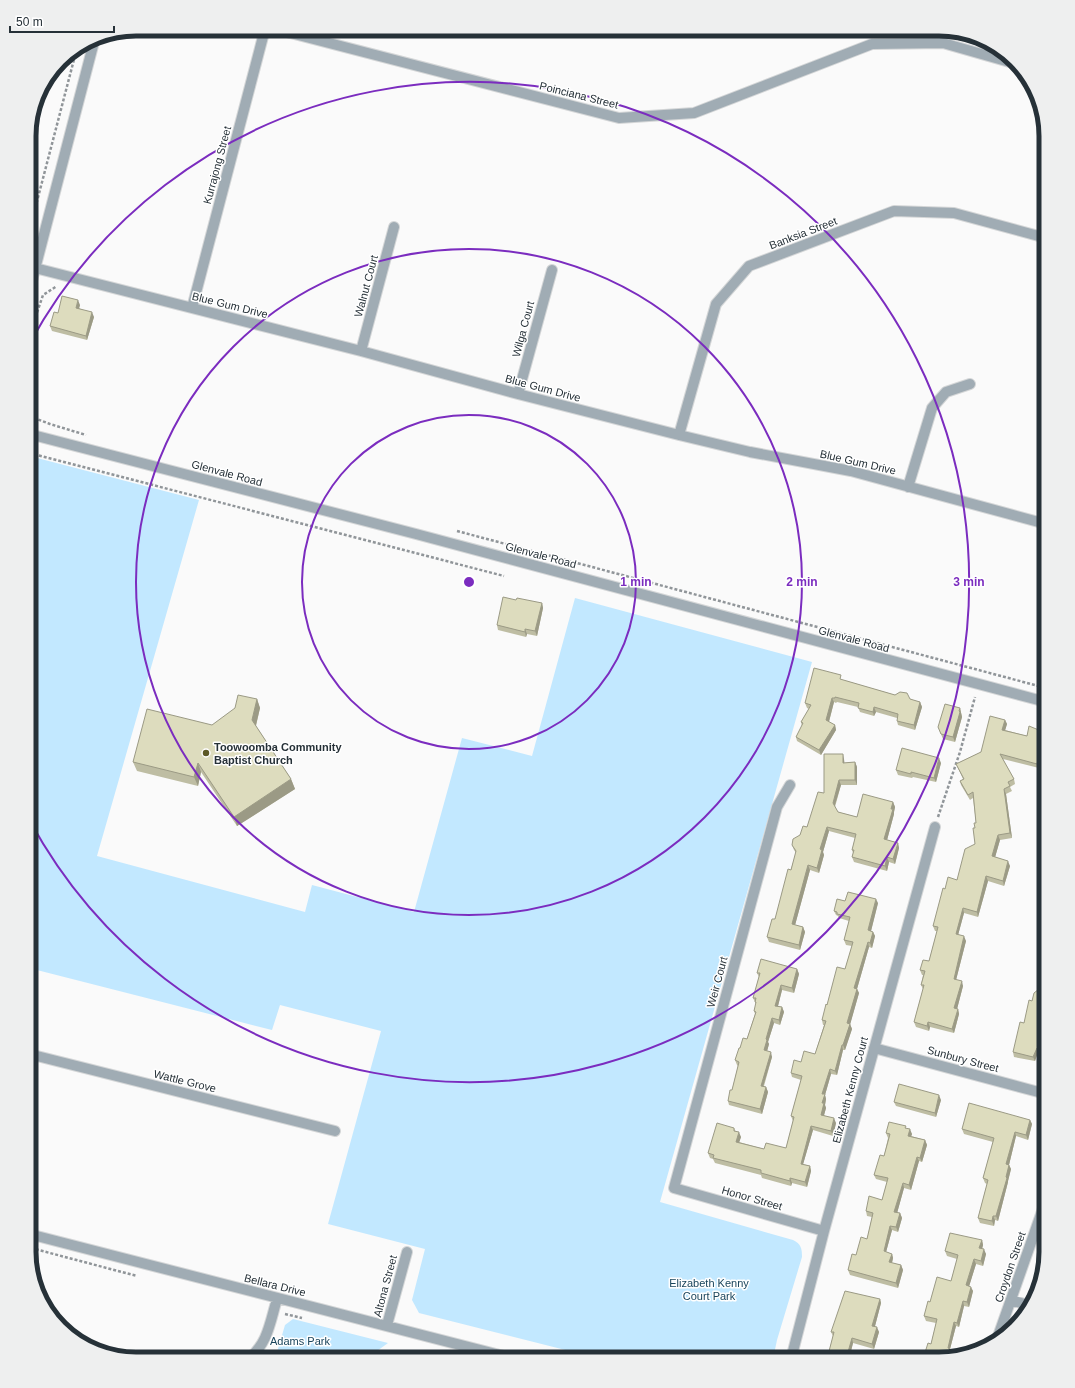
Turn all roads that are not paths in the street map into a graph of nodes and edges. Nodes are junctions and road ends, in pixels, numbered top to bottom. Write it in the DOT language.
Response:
graph roads {
  1 [pos="263,36"];
  2 [pos="302,36"];
  3 [pos="93,46"];
  4 [pos="1004,61"];
  5 [pos="394,228"];
  6 [pos="1039,236"];
  7 [pos="36,264"];
  8 [pos="36,268"];
  9 [pos="552,270"];
  10 [pos="192,308"];
  11 [pos="362,351"];
  12 [pos="970,384"];
  13 [pos="518,394"];
  14 [pos="679,435"];
  15 [pos="36,436"];
  16 [pos="908,487"];
  17 [pos="1039,522"];
  18 [pos="1039,700"];
  19 [pos="790,785"];
  20 [pos="935,827"];
  21 [pos="874,1048"];
  22 [pos="36,1056"];
  23 [pos="1039,1092"];
  24 [pos="335,1130"];
  25 [pos="674,1188"];
  26 [pos="1039,1220"];
  27 [pos="824,1231"];
  28 [pos="36,1236"];
  29 [pos="407,1252"];
  30 [pos="277,1298"];
  31 [pos="1011,1300"];
  32 [pos="1025,1304"];
  33 [pos="387,1325"];
  34 [pos="1000,1331"];
  35 [pos="256,1352"];
  36 [pos="477,1352"];
  37 [pos="793,1352"];
  1 -- 10 [label="street, Kurrajong Street"];
  2 -- 4 [label="street, Poinciana Street"];
  3 -- 7 [label="street"];
  5 -- 11 [label="street, Walnut Court"];
  6 -- 14 [label="street, Banksia Street"];
  8 -- 10 [label="street, Blue Gum Drive"];
  9 -- 13 [label="street, Wilga Court"];
  10 -- 11 [label="street, Blue Gum Drive"];
  11 -- 13 [label="street, Blue Gum Drive"];
  12 -- 16 [label="street"];
  13 -- 14 [label="street, Blue Gum Drive"];
  14 -- 16 [label="street, Blue Gum Drive"];
  15 -- 18 [label="street, Glenvale Road"];
  16 -- 17 [label="street, Blue Gum Drive"];
  19 -- 25 [label="street, Weir Court"];
  20 -- 21 [label="street, Elizabeth Kenny Court"];
  21 -- 23 [label="street, Sunbury Street"];
  21 -- 27 [label="street, Elizabeth Kenny Court"];
  22 -- 24 [label="street, Wattle Grove"];
  25 -- 27 [label="street, Honor Street"];
  26 -- 31 [label="street, Croydon Street"];
  27 -- 37 [label="street, Elizabeth Kenny Court"];
  28 -- 30 [label="street, Bellara Drive"];
  29 -- 33 [label="street, Altona Street"];
  30 -- 33 [label="street, Bellara Drive"];
  30 -- 35 [label="street"];
  31 -- 32 [label="street"];
  31 -- 34 [label="street, Croydon Street"];
  33 -- 36 [label="street, Bellara Drive"];
}
